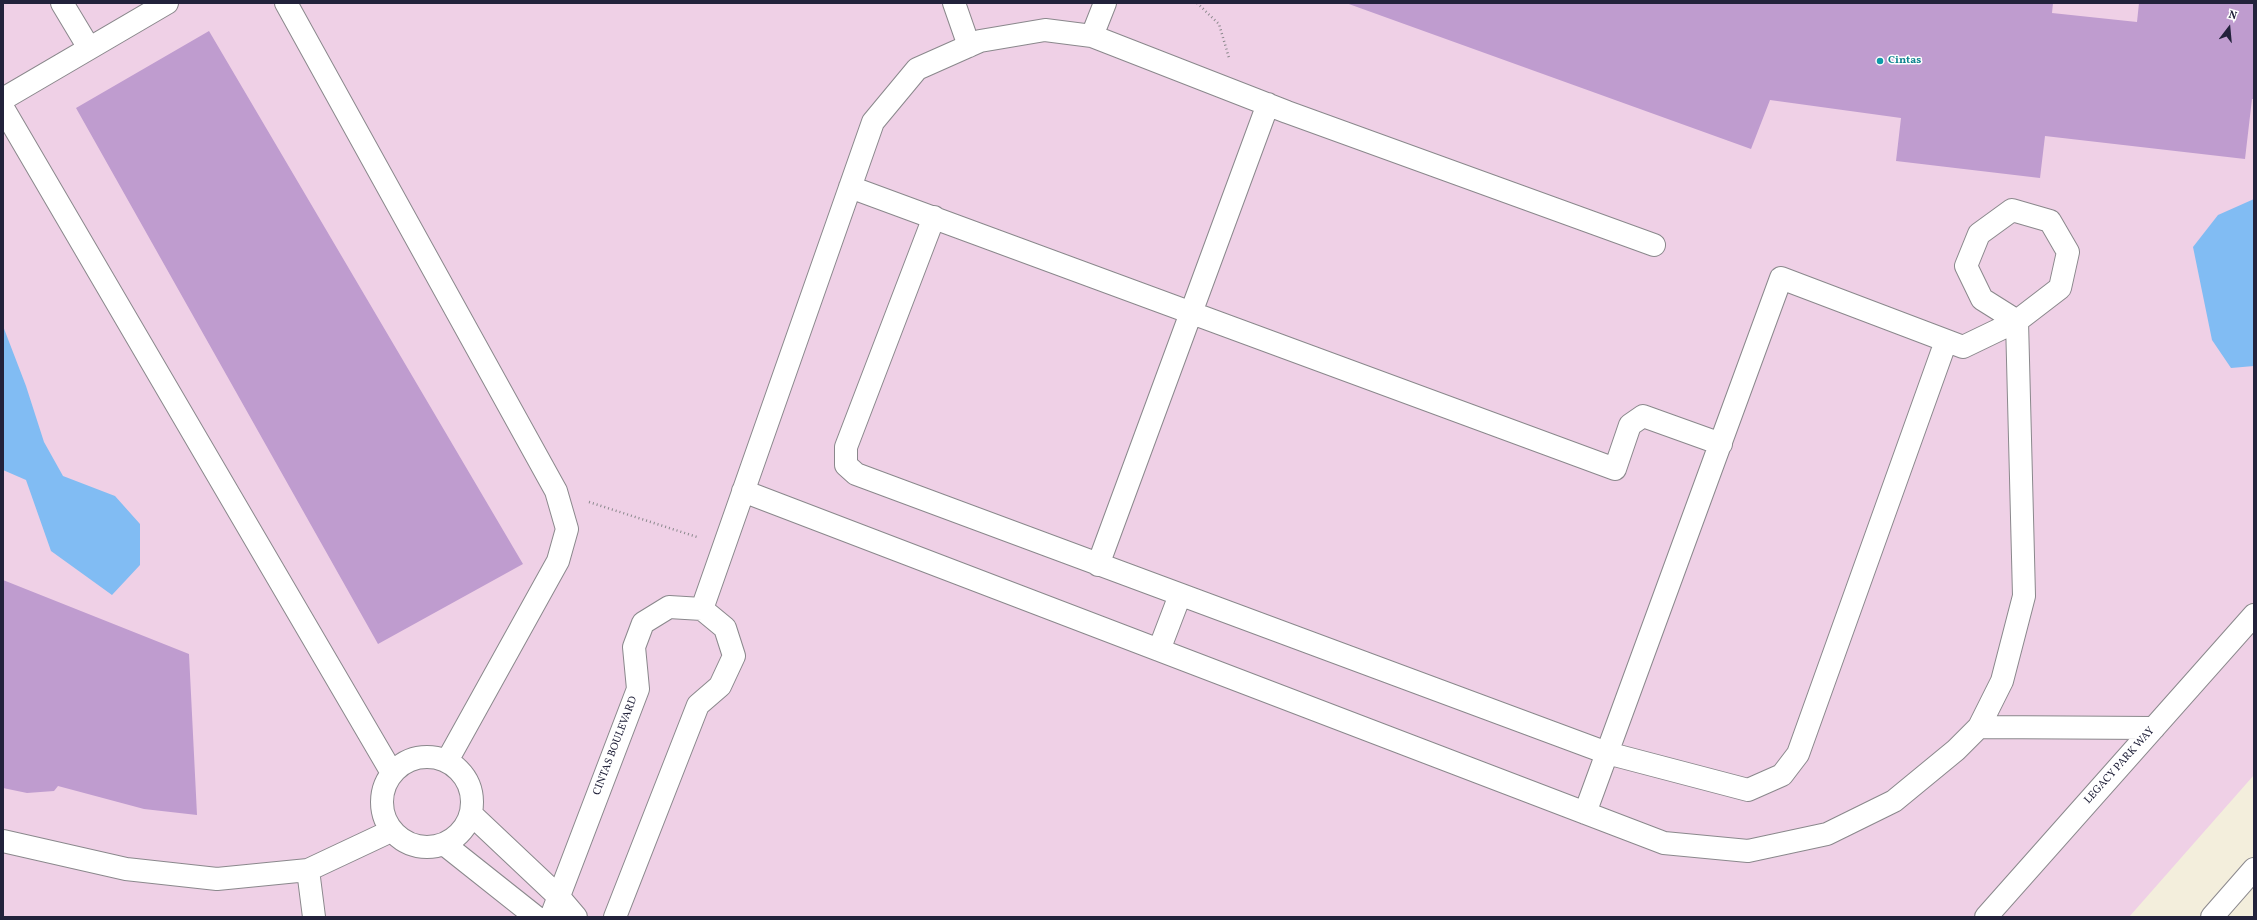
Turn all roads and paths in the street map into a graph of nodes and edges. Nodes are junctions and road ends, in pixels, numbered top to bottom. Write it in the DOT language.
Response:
graph roads {
  1 [pos="62,3"];
  2 [pos="167,3"];
  3 [pos="286,3"];
  4 [pos="954,3"];
  5 [pos="1105,3"];
  6 [pos="1197,3"];
  7 [pos="1092,36"];
  8 [pos="969,46"];
  9 [pos="89,48"];
  10 [pos="1240,93"];
  11 [pos="3,99"];
  12 [pos="1268,104"];
  13 [pos="3,108"];
  14 [pos="850,187"];
  15 [pos="934,218"];
  16 [pos="1654,245"];
  17 [pos="1191,313"];
  18 [pos="2017,321"];
  19 [pos="1946,341"];
  20 [pos="1721,444"];
  21 [pos="556,491"];
  22 [pos="743,491"];
  23 [pos="724,546"];
  24 [pos="1098,564"];
  25 [pos="1180,595"];
  26 [pos="702,609"];
  27 [pos="2254,615"];
  28 [pos="1159,650"];
  29 [pos="1979,727"];
  30 [pos="2154,728"];
  31 [pos="1607,753"];
  32 [pos="446,762"];
  33 [pos="392,773"];
  34 [pos="1585,813"];
  35 [pos="471,814"];
  36 [pos="391,831"];
  37 [pos="3,841"];
  38 [pos="444,844"];
  39 [pos="2254,869"];
  40 [pos="308,870"];
  41 [pos="559,896"];
  42 [pos="314,917"];
  43 [pos="536,917"];
  44 [pos="551,917"];
  45 [pos="576,917"];
  46 [pos="615,917"];
  47 [pos="1986,917"];
  48 [pos="2212,917"];
  1 -- 9 [label="main road"];
  2 -- 9 [label="main road"];
  3 -- 21 [label="main road"];
  4 -- 8 [label="main road"];
  5 -- 7 [label="main road"];
  6 -- 10 [label="path"];
  7 -- 8 [label="main road"];
  7 -- 10 [label="main road"];
  8 -- 14 [label="main road"];
  9 -- 11 [label="main road"];
  10 -- 12 [label="main road"];
  12 -- 16 [label="main road"];
  12 -- 17 [label="main road"];
  13 -- 33 [label="main road"];
  14 -- 15 [label="main road"];
  14 -- 22 [label="main road"];
  15 -- 17 [label="main road"];
  15 -- 24 [label="main road"];
  17 -- 20 [label="main road"];
  17 -- 24 [label="main road"];
  18 -- 18 [label="main road"];
  18 -- 19 [label="main road"];
  18 -- 29 [label="main road"];
  19 -- 20 [label="main road"];
  19 -- 31 [label="main road"];
  20 -- 31 [label="main road"];
  21 -- 23 [label="path"];
  21 -- 32 [label="main road"];
  22 -- 23 [label="main road"];
  22 -- 28 [label="main road"];
  23 -- 26 [label="main road"];
  24 -- 25 [label="main road"];
  25 -- 28 [label="main road"];
  25 -- 31 [label="main road"];
  26 -- 41 [label="main road, CINTAS BOULEVARD"];
  26 -- 46 [label="main road"];
  27 -- 30 [label="main road, LEGACY PARK WAY"];
  28 -- 34 [label="main road"];
  29 -- 30 [label="main road"];
  29 -- 34 [label="main road"];
  30 -- 47 [label="main road, LEGACY PARK WAY"];
  31 -- 34 [label="main road"];
  32 -- 33 [label="main road"];
  32 -- 35 [label="main road"];
  33 -- 36 [label="main road"];
  35 -- 38 [label="main road"];
  35 -- 41 [label="main road"];
  36 -- 38 [label="main road"];
  36 -- 40 [label="main road"];
  37 -- 40 [label="main road"];
  38 -- 43 [label="main road"];
  39 -- 48 [label="main road"];
  40 -- 42 [label="main road"];
  41 -- 44 [label="main road, CINTAS BOULEVARD"];
  41 -- 45 [label="main road"];
}
